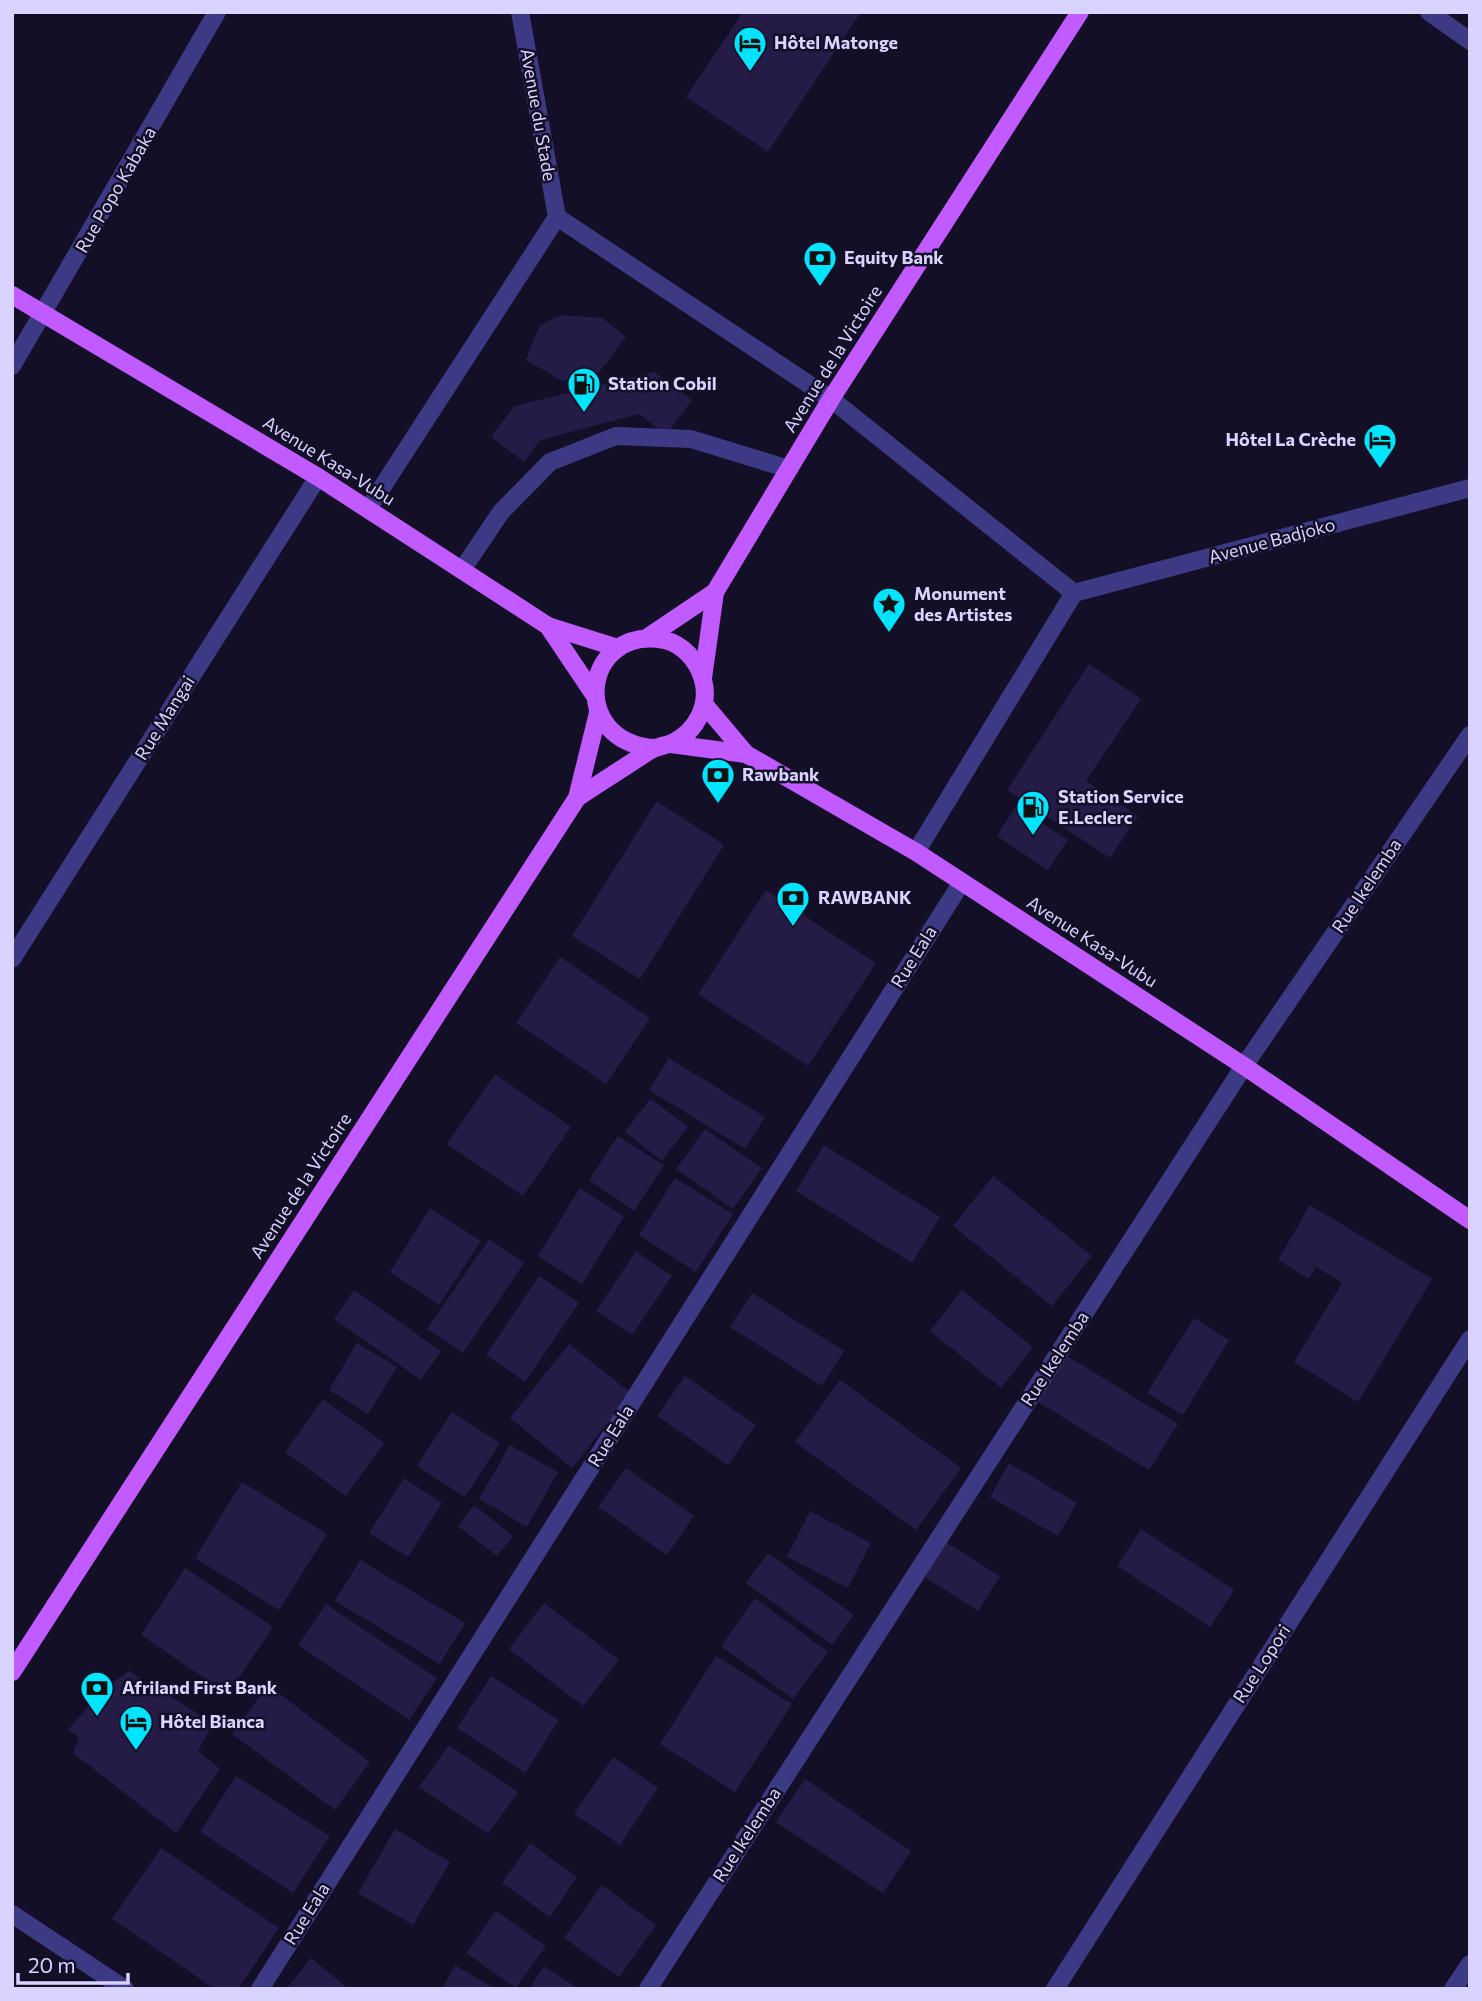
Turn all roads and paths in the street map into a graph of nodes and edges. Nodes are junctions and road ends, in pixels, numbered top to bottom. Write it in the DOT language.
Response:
graph roads {
  1 [pos="217,12"];
  2 [pos="520,12"];
  3 [pos="1080,12"];
  4 [pos="1429,12"];
  5 [pos="1470,41"];
  6 [pos="557,217"];
  7 [pos="12,295"];
  8 [pos="46,313"];
  9 [pos="12,366"];
  10 [pos="831,399"];
  11 [pos="789,469"];
  12 [pos="318,477"];
  13 [pos="1469,489"];
  14 [pos="368,509"];
  15 [pos="462,570"];
  16 [pos="715,592"];
  17 [pos="1074,593"];
  18 [pos="548,626"];
  19 [pos="648,638"];
  20 [pos="618,648"];
  21 [pos="703,678"];
  22 [pos="597,704"];
  23 [pos="704,704"];
  24 [pos="1470,735"];
  25 [pos="662,746"];
  26 [pos="746,754"];
  27 [pos="577,798"];
  28 [pos="916,852"];
  29 [pos="962,883"];
  30 [pos="12,959"];
  31 [pos="1244,1066"];
  32 [pos="1470,1220"];
  33 [pos="1470,1339"];
  34 [pos="12,1672"];
  35 [pos="12,1914"];
  36 [pos="1470,1964"];
  37 [pos="125,1989"];
  38 [pos="260,1989"];
  39 [pos="648,1989"];
  40 [pos="1055,1989"];
  41 [pos="1453,1989"];
  1 -- 8 [label="street, Rue Popo Kabaka"];
  2 -- 6 [label="street, Avenue du Stade"];
  3 -- 10 [label="main road, Avenue de la Victoire"];
  4 -- 5 [label="street"];
  6 -- 10 [label="street"];
  6 -- 14 [label="street"];
  7 -- 8 [label="main road, Avenue Kasa-Vubu"];
  8 -- 9 [label="street, Rue Popo Kabaka"];
  8 -- 12 [label="main road, Avenue Kasa-Vubu"];
  10 -- 11 [label="main road, Avenue de la Victoire"];
  10 -- 17 [label="street"];
  11 -- 15 [label="street"];
  11 -- 16 [label="main road, Avenue de la Victoire"];
  12 -- 14 [label="main road, Avenue Kasa-Vubu"];
  12 -- 30 [label="street, Rue Mangai"];
  13 -- 17 [label="street, Avenue Badjoko"];
  14 -- 15 [label="main road, Avenue Kasa-Vubu"];
  15 -- 18 [label="main road, Avenue Kasa-Vubu"];
  16 -- 19 [label="main road, Avenue de la Victoire"];
  16 -- 21 [label="main road"];
  17 -- 28 [label="street"];
  18 -- 20 [label="main road"];
  18 -- 22 [label="main road, Avenue Kasa-Vubu"];
  19 -- 20 [label="main road"];
  19 -- 21 [label="main road"];
  20 -- 22 [label="main road"];
  21 -- 23 [label="main road"];
  22 -- 25 [label="main road"];
  22 -- 27 [label="main road, Avenue de la Victoire"];
  23 -- 25 [label="main road"];
  23 -- 26 [label="main road"];
  24 -- 31 [label="street, Rue Ikelemba"];
  25 -- 26 [label="main road, Avenue Kasa-Vubu"];
  25 -- 27 [label="main road"];
  26 -- 28 [label="main road, Avenue Kasa-Vubu"];
  27 -- 34 [label="main road, Avenue de la Victoire"];
  28 -- 29 [label="main road, Avenue Kasa-Vubu"];
  29 -- 31 [label="main road, Avenue Kasa-Vubu"];
  29 -- 38 [label="street, Rue Eala"];
  31 -- 32 [label="main road, Avenue Kasa-Vubu"];
  31 -- 39 [label="street, Rue Ikelemba"];
  33 -- 40 [label="street, Rue Lopori"];
  35 -- 37 [label="street"];
  36 -- 41 [label="street"];
}
